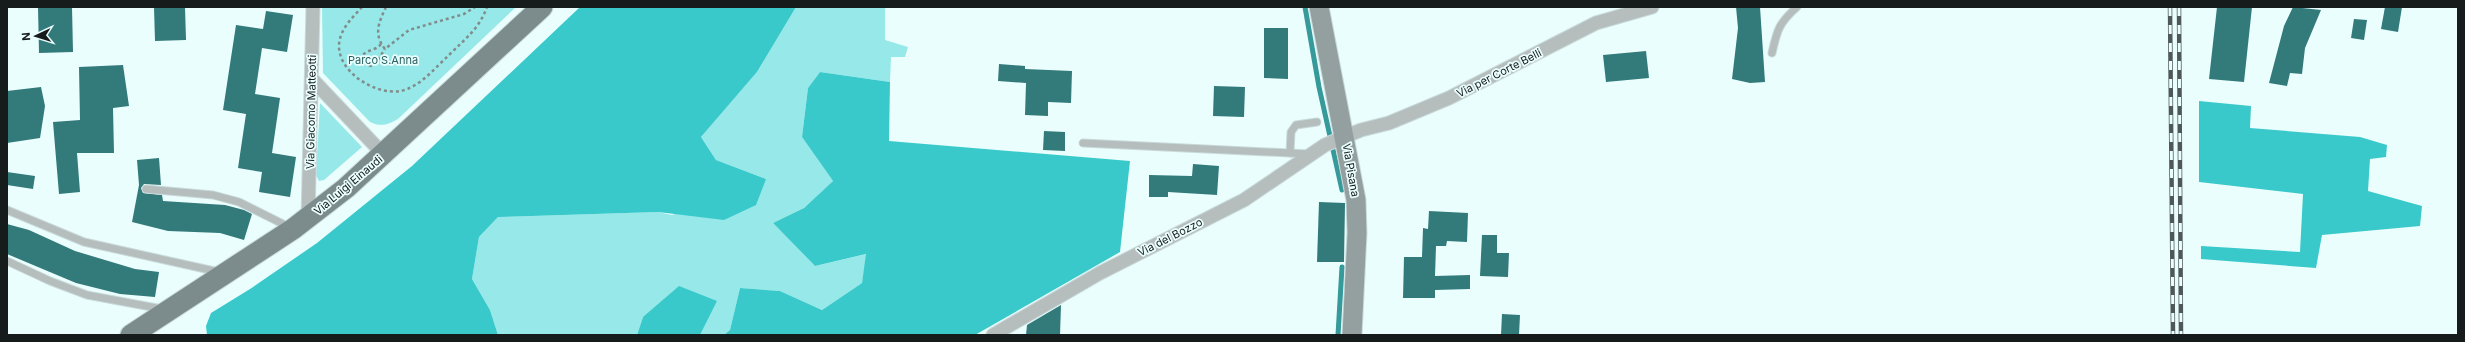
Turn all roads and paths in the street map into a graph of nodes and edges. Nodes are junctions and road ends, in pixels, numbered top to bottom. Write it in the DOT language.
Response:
graph roads {
  1 [pos="313,7"];
  2 [pos="362,7"];
  3 [pos="386,7"];
  4 [pos="475,7"];
  5 [pos="487,7"];
  6 [pos="542,7"];
  7 [pos="1319,7"];
  8 [pos="1652,7"];
  9 [pos="1797,7"];
  10 [pos="381,44"];
  11 [pos="385,49"];
  12 [pos="1772,53"];
  13 [pos="312,79"];
  14 [pos="1317,122"];
  15 [pos="1336,140"];
  16 [pos="1083,143"];
  17 [pos="1290,153"];
  18 [pos="1311,154"];
  19 [pos="384,155"];
  20 [pos="146,189"];
  21 [pos="7,210"];
  22 [pos="300,223"];
  23 [pos="7,260"];
  24 [pos="227,274"];
  25 [pos="170,310"];
  26 [pos="131,335"];
  27 [pos="993,335"];
  28 [pos="1352,335"];
  1 -- 13 [label="street, Via Giacomo Matteotti"];
  2 -- 5 [label="path"];
  3 -- 10 [label="path"];
  4 -- 11 [label="path"];
  6 -- 19 [label="main road, Via Luigi Einaudi"];
  7 -- 15 [label="main road, Via Pisana"];
  8 -- 15 [label="street, Via per Corte Belli"];
  9 -- 12 [label="lane"];
  10 -- 11 [label="path"];
  10 -- 11 [label="path"];
  13 -- 19 [label="street"];
  13 -- 22 [label="street, Via Giacomo Matteotti"];
  14 -- 17 [label="lane"];
  15 -- 18 [label="street, Via del Bozzo"];
  15 -- 28 [label="main road, Via Pisana"];
  16 -- 17 [label="lane"];
  17 -- 18 [label="lane"];
  18 -- 27 [label="street, Via del Bozzo"];
  19 -- 22 [label="main road, Via Luigi Einaudi"];
  20 -- 22 [label="lane"];
  21 -- 24 [label="lane"];
  22 -- 24 [label="main road, Via Luigi Einaudi"];
  23 -- 25 [label="lane"];
  24 -- 25 [label="main road, Via Luigi Einaudi"];
  25 -- 26 [label="main road, Via Luigi Einaudi"];
}
